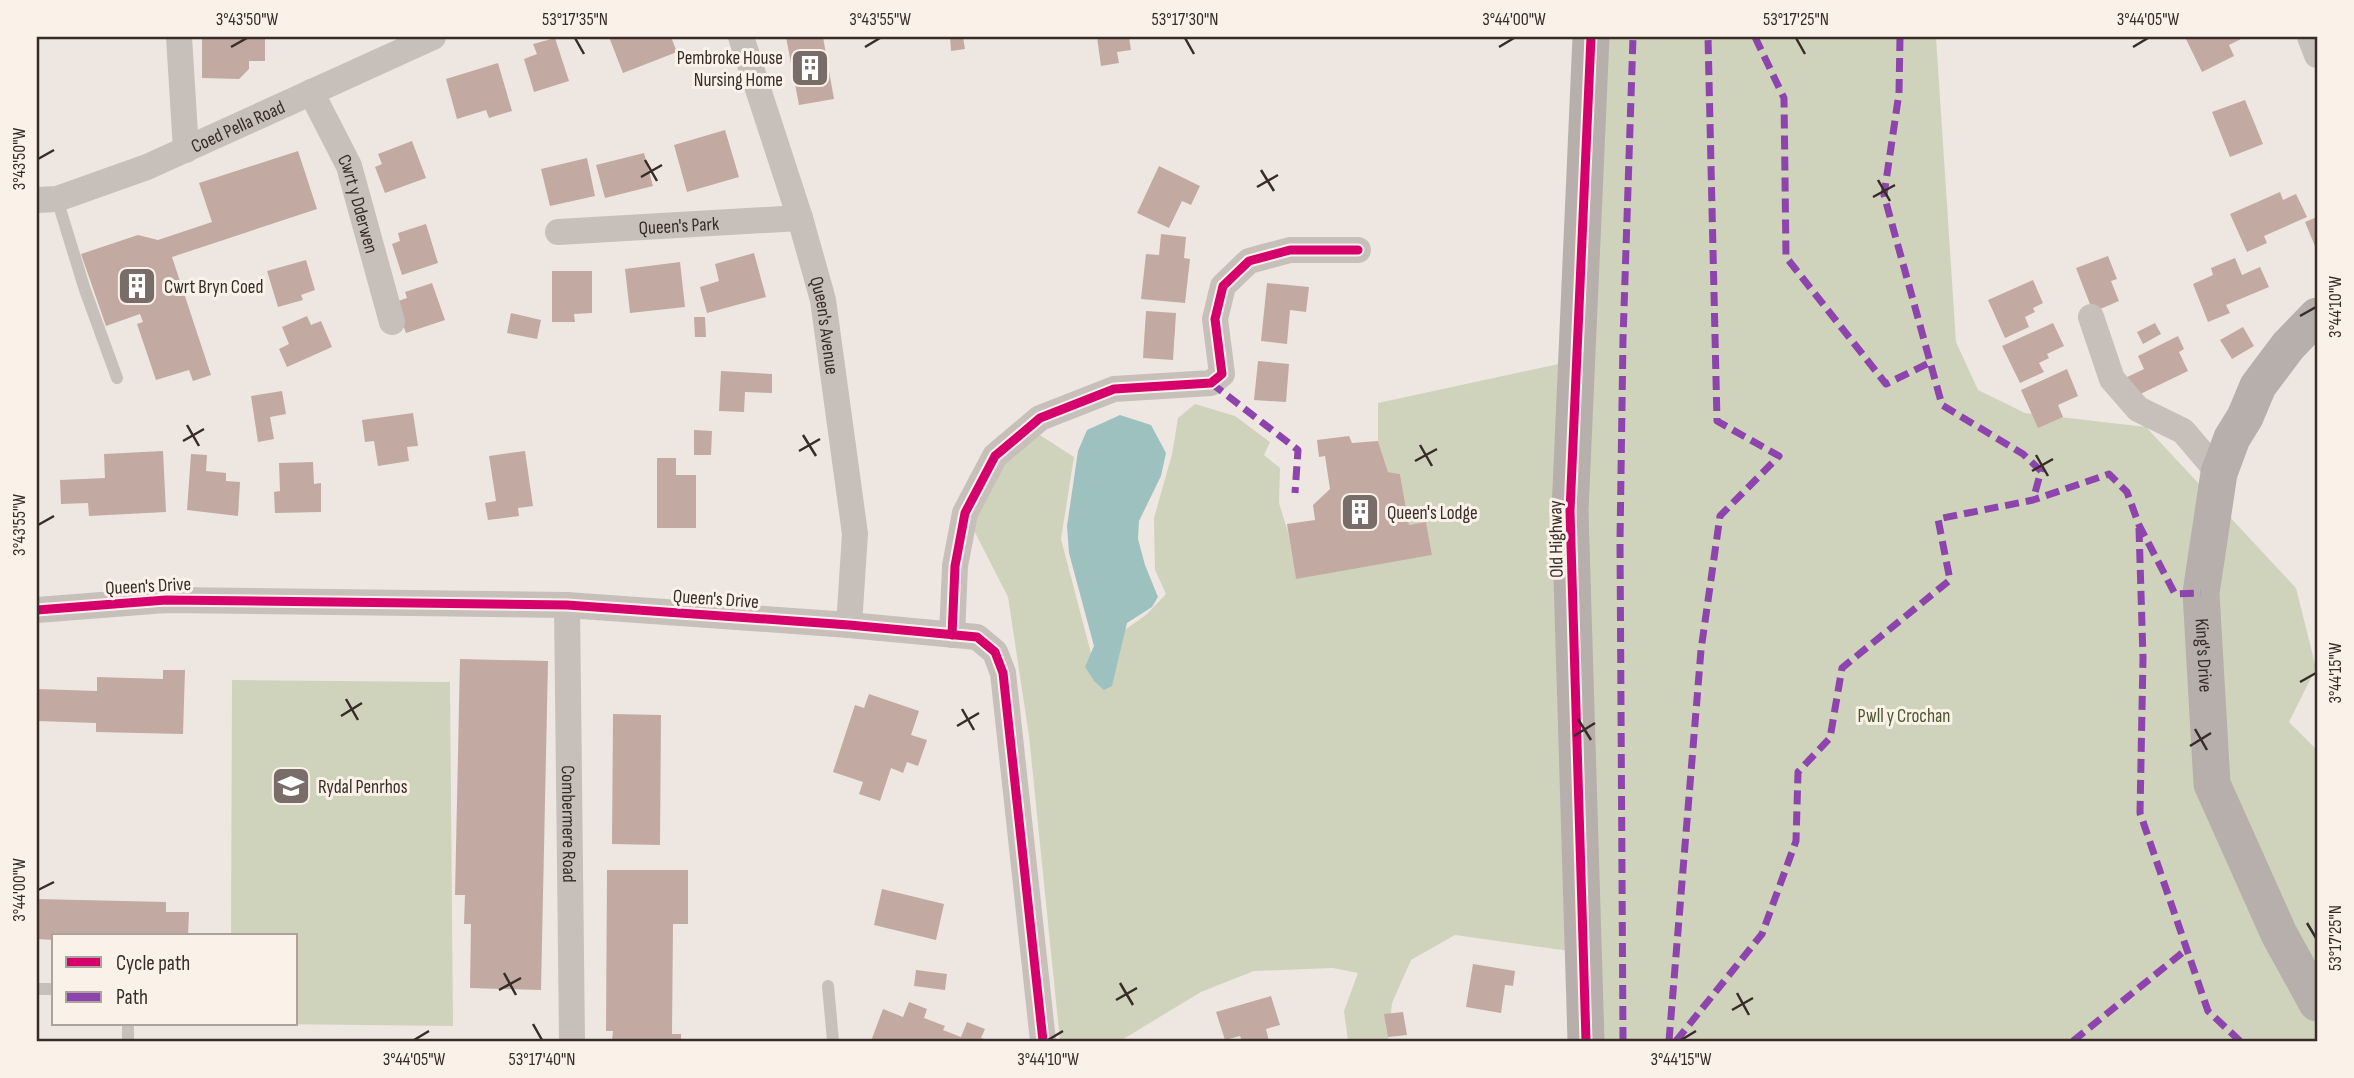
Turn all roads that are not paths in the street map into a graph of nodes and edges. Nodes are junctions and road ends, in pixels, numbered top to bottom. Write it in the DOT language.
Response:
graph roads {
  1 [pos="179,37"];
  2 [pos="741,37"];
  3 [pos="1591,37"];
  4 [pos="2310,37"];
  5 [pos="422,39"];
  6 [pos="2317,55"];
  7 [pos="311,92"];
  8 [pos="186,150"];
  9 [pos="47,200"];
  10 [pos="800,218"];
  11 [pos="558,232"];
  12 [pos="1358,250"];
  13 [pos="2317,316"];
  14 [pos="2091,317"];
  15 [pos="393,322"];
  16 [pos="117,378"];
  17 [pos="2218,473"];
  18 [pos="567,605"];
  19 [pos="37,610"];
  20 [pos="849,625"];
  21 [pos="952,635"];
  22 [pos="828,986"];
  23 [pos="2317,1003"];
  24 [pos="572,1041"];
  25 [pos="833,1041"];
  26 [pos="1043,1041"];
  27 [pos="1586,1041"];
  1 -- 8 [label="street"];
  2 -- 10 [label="street, Queen's Avenue"];
  3 -- 27 [label="street, Old Highway"];
  4 -- 6 [label="street"];
  5 -- 7 [label="street, Coed Pella Road"];
  7 -- 8 [label="street, Coed Pella Road"];
  7 -- 15 [label="street, Cwrt y Dderwen"];
  8 -- 9 [label="street, Coed Pella Road"];
  9 -- 16 [label="lane"];
  10 -- 11 [label="street, Queen's Park"];
  10 -- 20 [label="street, Queen's Avenue"];
  12 -- 21 [label="street"];
  13 -- 17 [label="street, King's Drive"];
  14 -- 17 [label="street"];
  17 -- 23 [label="street, King's Drive"];
  18 -- 19 [label="street, Queen's Drive"];
  18 -- 20 [label="street, Queen's Drive"];
  18 -- 24 [label="street, Combermere Road"];
  20 -- 21 [label="street, Queen's Drive"];
  21 -- 26 [label="street, Queen's Drive"];
  22 -- 25 [label="lane"];
}
